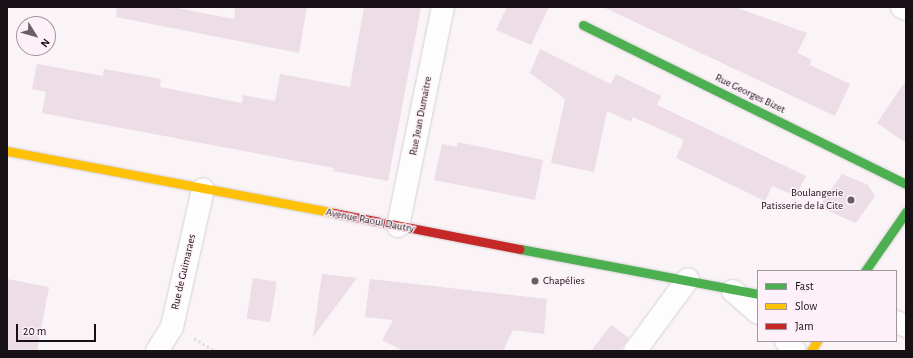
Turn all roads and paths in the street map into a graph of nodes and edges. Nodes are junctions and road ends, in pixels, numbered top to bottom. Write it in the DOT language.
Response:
graph roads {
  1 [pos="443,7"];
  2 [pos="902,7"];
  3 [pos="906,9"];
  4 [pos="583,25"];
  5 [pos="7,151"];
  6 [pos="906,184"];
  7 [pos="203,189"];
  8 [pos="906,212"];
  9 [pos="398,226"];
  10 [pos="866,270"];
  11 [pos="688,279"];
  12 [pos="733,291"];
  13 [pos="757,294"];
  14 [pos="757,312"];
  15 [pos="787,342"];
  16 [pos="816,342"];
  17 [pos="157,351"];
  18 [pos="635,351"];
  19 [pos="795,351"];
  20 [pos="811,351"];
  1 -- 9 [label="street, Rue Jean Dumaitre"];
  2 -- 3 [label="street"];
  4 -- 6 [label="street, Rue Georges Bizet"];
  5 -- 7 [label="street, Avenue Raoul Dautry"];
  7 -- 9 [label="street, Avenue Raoul Dautry"];
  7 -- 17 [label="street, Rue de Guimaraes"];
  8 -- 10 [label="street"];
  9 -- 11 [label="street, Avenue Raoul Dautry"];
  11 -- 12 [label="street, Avenue Raoul Dautry"];
  11 -- 18 [label="street"];
  12 -- 13 [label="street, Avenue Raoul Dautry"];
  12 -- 14 [label="street, Avenue Raoul Dautry"];
  15 -- 19 [label="street"];
  16 -- 20 [label="street"];
}
